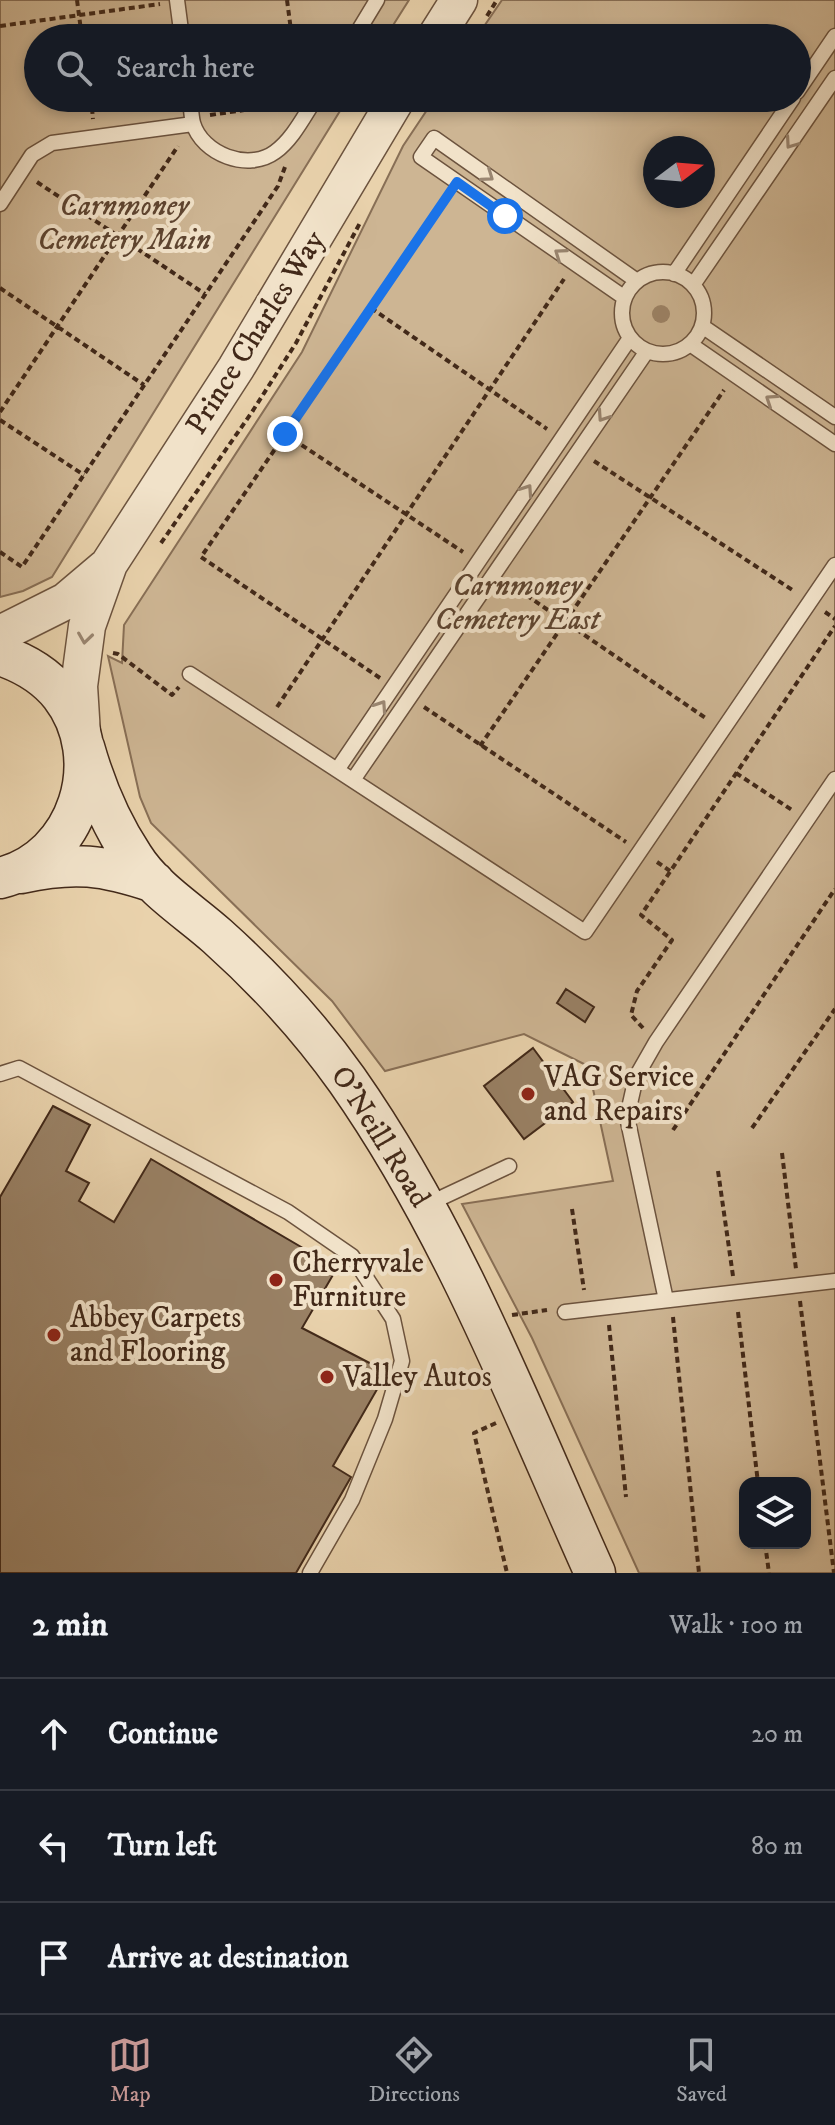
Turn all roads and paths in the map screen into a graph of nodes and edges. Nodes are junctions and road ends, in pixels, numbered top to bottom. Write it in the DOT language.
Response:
graph roads {
  1 [pos="77,0"];
  2 [pos="287,0"];
  3 [pos="377,0"];
  4 [pos="459,0"];
  5 [pos="177,1"];
  6 [pos="79,15"];
  7 [pos="80,24"];
  8 [pos="180,24"];
  9 [pos="290,24"];
  10 [pos="362,24"];
  11 [pos="444,24"];
  12 [pos="0,26"];
  13 [pos="835,36"];
  14 [pos="811,71"];
  15 [pos="835,78"];
  16 [pos="191,112"];
  17 [pos="242,112"];
  18 [pos="307,112"];
  19 [pos="389,112"];
  20 [pos="783,112"];
  21 [pos="302,119"];
  22 [pos="192,121"];
  23 [pos="752,158"];
  24 [pos="21,172"];
  25 [pos="771,172"];
  26 [pos="457,182"];
  27 [pos="0,204"];
  28 [pos="118,236"];
  29 [pos="574,264"];
  30 [pos="674,274"];
  31 [pos="637,281"];
  32 [pos="693,285"];
  33 [pos="0,288"];
  34 [pos="205,294"];
  35 [pos="625,298"];
  36 [pos="371,308"];
  37 [pos="57,326"];
  38 [pos="702,326"];
  39 [pos="630,338"];
  40 [pos="690,344"];
  41 [pos="647,351"];
  42 [pos="735,375"];
  43 [pos="144,385"];
  44 [pos="489,390"];
  45 [pos="0,412"];
  46 [pos="835,417"];
  47 [pos="0,420"];
  48 [pos="561,439"];
  49 [pos="835,444"];
  50 [pos="579,451"];
  51 [pos="84,475"];
  52 [pos="650,499"];
  53 [pos="0,552"];
  54 [pos="109,564"];
  55 [pos="835,565"];
  56 [pos="810,602"];
  57 [pos="835,619"];
  58 [pos="835,626"];
  59 [pos="0,634"];
  60 [pos="832,635"];
  61 [pos="322,639"];
  62 [pos="118,654"];
  63 [pos="0,655"];
  64 [pos="190,674"];
  65 [pos="393,687"];
  66 [pos="409,698"];
  67 [pos="266,724"];
  68 [pos="83,745"];
  69 [pos="480,746"];
  70 [pos="337,770"];
  71 [pos="736,773"];
  72 [pos="835,779"];
  73 [pos="353,780"];
  74 [pos="807,820"];
  75 [pos="640,851"];
  76 [pos="7,876"];
  77 [pos="154,882"];
  78 [pos="835,889"];
  79 [pos="835,1009"];
  80 [pos="656,1042"];
  81 [pos="0,1074"];
  82 [pos="752,1128"];
  83 [pos="673,1130"];
  84 [pos="782,1153"];
  85 [pos="509,1166"];
  86 [pos="718,1171"];
  87 [pos="424,1206"];
  88 [pos="572,1209"];
  89 [pos="835,1281"];
  90 [pos="798,1285"];
  91 [pos="735,1292"];
  92 [pos="669,1300"];
  93 [pos="608,1307"];
  94 [pos="587,1309"];
  95 [pos="565,1312"];
  96 [pos="510,1315"];
  97 [pos="495,1413"];
  98 [pos="499,1422"];
  99 [pos="502,1430"];
  100 [pos="757,1477"];
  101 [pos="626,1497"];
  102 [pos="766,1549"];
  103 [pos="310,1573"];
  104 [pos="507,1573"];
  105 [pos="595,1573"];
  106 [pos="699,1573"];
  107 [pos="769,1573"];
  108 [pos="834,1573"];
  1 -- 6 [label="path"];
  2 -- 9 [label="path"];
  3 -- 10 [label="lane"];
  4 -- 11 [label="street"];
  5 -- 6 [label="path"];
  5 -- 8 [label="lane"];
  6 -- 7 [label="path"];
  6 -- 12 [label="path"];
  13 -- 14 [label="lane"];
  15 -- 25 [label="lane, one-way"];
  16 -- 22 [label="lane"];
  17 -- 22 [label="path"];
  18 -- 21 [label="lane"];
  19 -- 54 [label="street, Prince Charles Way"];
  20 -- 23 [label="lane"];
  21 -- 22 [label="lane"];
  21 -- 34 [label="path"];
  22 -- 24 [label="lane"];
  22 -- 28 [label="path"];
  23 -- 25 [label="lane"];
  23 -- 30 [label="lane"];
  24 -- 27 [label="lane"];
  24 -- 28 [label="path"];
  25 -- 32 [label="lane"];
  29 -- 26 [label="lane, one-way"];
  26 -- 31 [label="lane, one-way"];
  26 -- 36 [label="path"];
  28 -- 34 [label="path"];
  28 -- 37 [label="path"];
  29 -- 35 [label="lane"];
  29 -- 44 [label="path"];
  30 -- 31 [label="lane"];
  30 -- 32 [label="lane"];
  31 -- 35 [label="lane"];
  32 -- 38 [label="lane"];
  33 -- 37 [label="path"];
  34 -- 43 [label="path"];
  35 -- 39 [label="lane"];
  36 -- 44 [label="path"];
  36 -- 61 [label="path"];
  37 -- 43 [label="path"];
  37 -- 45 [label="path"];
  38 -- 40 [label="lane"];
  38 -- 46 [label="lane"];
  39 -- 41 [label="lane"];
  39 -- 48 [label="lane"];
  40 -- 41 [label="lane"];
  40 -- 42 [label="lane"];
  41 -- 50 [label="lane, one-way"];
  49 -- 42 [label="lane, one-way"];
  42 -- 52 [label="path"];
  43 -- 51 [label="path"];
  44 -- 48 [label="path"];
  44 -- 61 [label="path"];
  47 -- 51 [label="path"];
  65 -- 48 [label="lane, one-way"];
  50 -- 52 [label="path"];
  50 -- 66 [label="lane"];
  51 -- 53 [label="path"];
  52 -- 56 [label="path"];
  52 -- 69 [label="path"];
  54 -- 59 [label="street, Prince Charles Way"];
  54 -- 68 [label="street, Prince Charles Way, one-way"];
  55 -- 56 [label="lane"];
  56 -- 57 [label="path"];
  56 -- 75 [label="lane"];
  58 -- 60 [label="path"];
  60 -- 71 [label="path"];
  61 -- 65 [label="path"];
  61 -- 67 [label="path"];
  62 -- 64 [label="path"];
  63 -- 68 [label="main road, O'Neill Road"];
  64 -- 67 [label="lane"];
  70 -- 65 [label="lane, one-way"];
  66 -- 69 [label="path"];
  66 -- 73 [label="lane"];
  67 -- 70 [label="lane"];
  68 -- 76 [label="main road"];
  68 -- 77 [label="main road, O'Neill Road"];
  69 -- 75 [label="path"];
  70 -- 73 [label="lane"];
  71 -- 74 [label="path"];
  71 -- 80 [label="path"];
  72 -- 74 [label="lane"];
  73 -- 75 [label="lane"];
  74 -- 80 [label="lane"];
  76 -- 77 [label="main road, O'Neill Road"];
  77 -- 87 [label="main road, O'Neill Road"];
  78 -- 83 [label="path"];
  79 -- 82 [label="path"];
  80 -- 92 [label="lane"];
  81 -- 103 [label="lane"];
  84 -- 90 [label="path"];
  85 -- 87 [label="lane"];
  86 -- 91 [label="path"];
  87 -- 105 [label="main road, O'Neill Road"];
  88 -- 94 [label="path"];
  89 -- 90 [label="lane"];
  90 -- 91 [label="lane"];
  90 -- 108 [label="path"];
  91 -- 92 [label="lane"];
  91 -- 100 [label="path"];
  92 -- 93 [label="lane"];
  92 -- 106 [label="path"];
  93 -- 94 [label="lane"];
  93 -- 101 [label="path"];
  94 -- 95 [label="lane"];
  95 -- 96 [label="path"];
  97 -- 98 [label="path"];
  98 -- 99 [label="path"];
  98 -- 104 [label="path"];
  102 -- 107 [label="path"];
}
